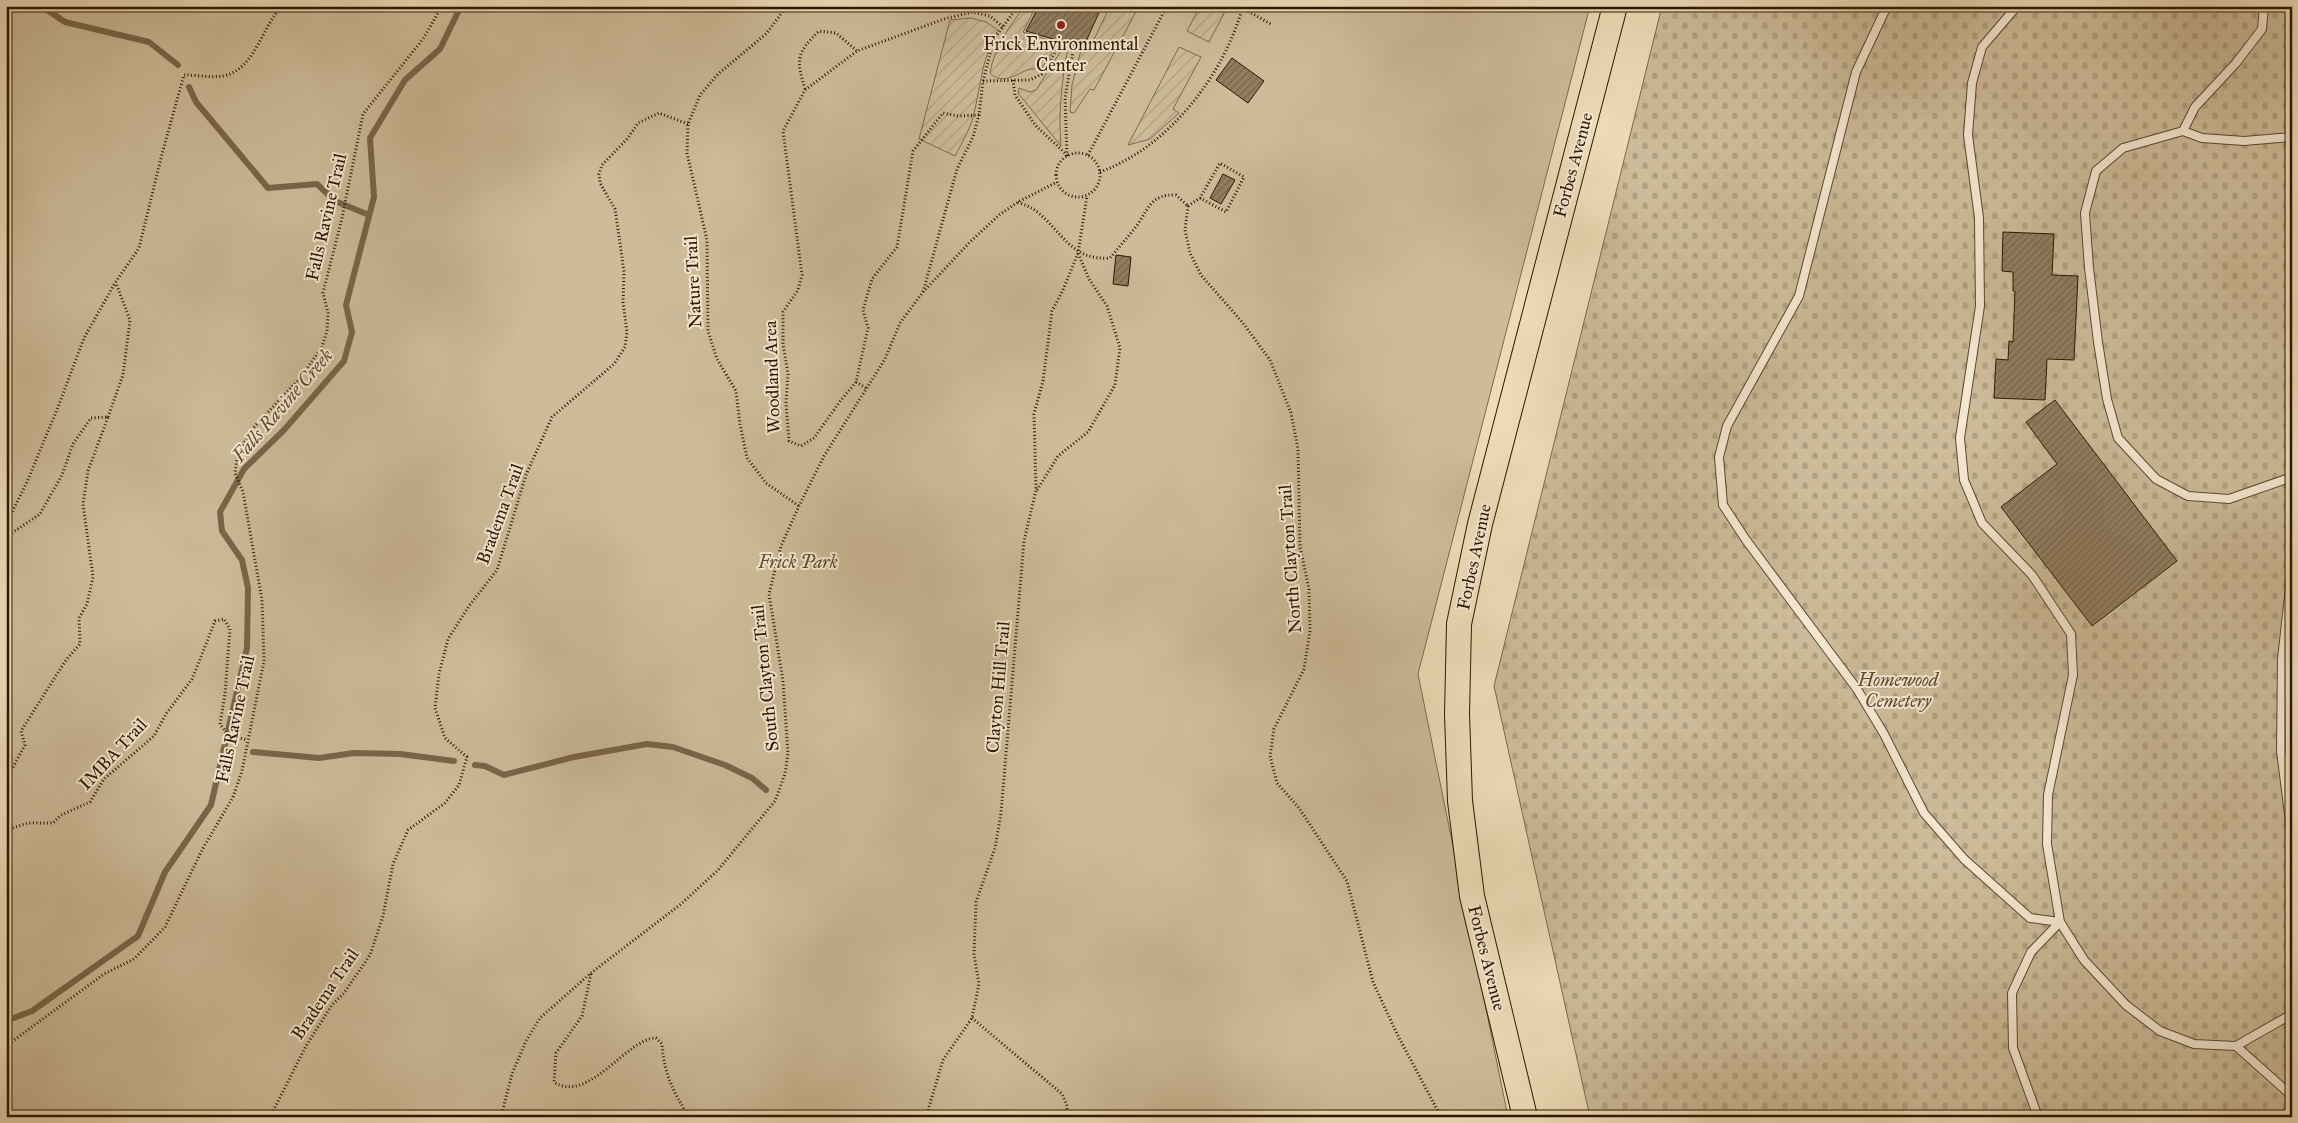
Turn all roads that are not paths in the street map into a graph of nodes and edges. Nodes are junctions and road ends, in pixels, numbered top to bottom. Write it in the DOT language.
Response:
graph roads {
  1 [pos="1615,6"];
  2 [pos="1887,6"];
  3 [pos="2017,6"];
  4 [pos="2264,6"];
  5 [pos="2184,131"];
  6 [pos="2292,137"];
  7 [pos="2292,476"];
  8 [pos="2292,569"];
  9 [pos="2292,838"];
  10 [pos="2060,922"];
  11 [pos="2292,1014"];
  12 [pos="2236,1046"];
  13 [pos="2292,1069"];
  14 [pos="2291,1095"];
  15 [pos="1525,1117"];
  16 [pos="2038,1117"];
  17 [pos="2292,1117"];
  1 -- 15 [label="main road, Forbes Avenue"];
  2 -- 10 [label="lane"];
  3 -- 10 [label="lane"];
  4 -- 5 [label="lane"];
  5 -- 6 [label="lane"];
  5 -- 7 [label="lane"];
  8 -- 9 [label="lane"];
  10 -- 12 [label="lane"];
  10 -- 16 [label="lane"];
  11 -- 12 [label="lane"];
  12 -- 14 [label="lane"];
  13 -- 14 [label="lane"];
  14 -- 17 [label="lane"];
}
